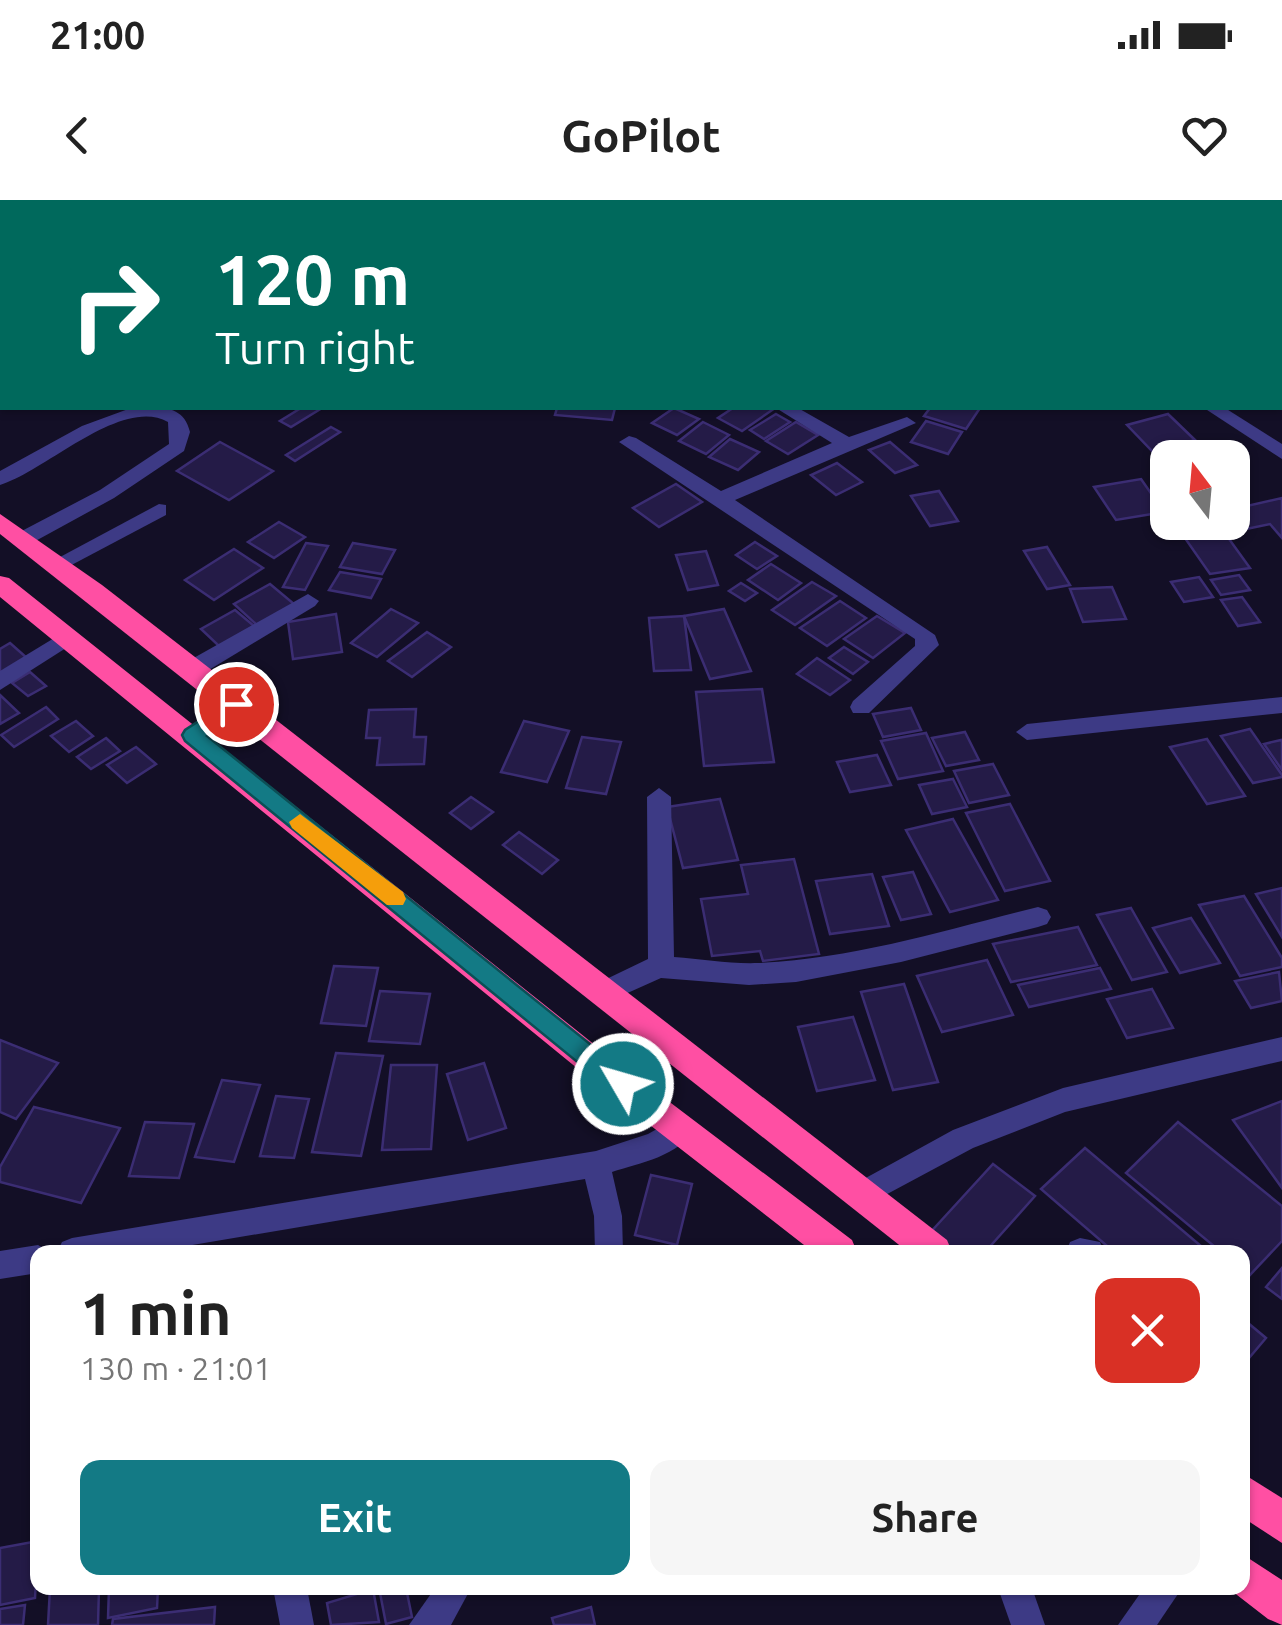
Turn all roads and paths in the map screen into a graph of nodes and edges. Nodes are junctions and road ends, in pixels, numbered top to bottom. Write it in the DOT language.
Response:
graph roads {
  1 [pos="788,410"];
  2 [pos="1216,410"];
  3 [pos="907,424"];
  4 [pos="629,442"];
  5 [pos="847,444"];
  6 [pos="1282,454"];
  7 [pos="0,479"];
  8 [pos="720,499"];
  9 [pos="160,510"];
  10 [pos="12,531"];
  11 [pos="56,564"];
  12 [pos="0,584"];
  13 [pos="308,601"];
  14 [pos="69,636"];
  15 [pos="191,670"];
  16 [pos="0,682"];
  17 [pos="236,704"];
  18 [pos="1282,705"];
  19 [pos="860,707"];
  20 [pos="1028,732"];
  21 [pos="192,735"];
  22 [pos="659,798"];
  23 [pos="1038,917"];
  24 [pos="662,966"];
  25 [pos="603,993"];
  26 [pos="1282,1049"];
  27 [pos="680,1128"];
  28 [pos="596,1164"];
  29 [pos="864,1194"];
  30 [pos="201,1242"];
  31 [pos="162,1245"];
  32 [pos="609,1245"];
  33 [pos="831,1245"];
  34 [pos="926,1245"];
  35 [pos="30,1260"];
  36 [pos="0,1266"];
  37 [pos="1250,1498"];
  38 [pos="1282,1523"];
  39 [pos="1250,1580"];
  40 [pos="291,1595"];
  41 [pos="450,1595"];
  42 [pos="1017,1595"];
  43 [pos="1159,1595"];
  44 [pos="1282,1606"];
  45 [pos="297,1625"];
  46 [pos="426,1625"];
  47 [pos="1028,1625"];
  48 [pos="1135,1625"];
  1 -- 5 [label="street"];
  2 -- 6 [label="street"];
  3 -- 5 [label="street"];
  4 -- 8 [label="street"];
  5 -- 8 [label="street"];
  7 -- 10 [label="street"];
  8 -- 19 [label="street"];
  9 -- 11 [label="street"];
  10 -- 11 [label="highway"];
  11 -- 15 [label="highway"];
  12 -- 14 [label="highway"];
  13 -- 15 [label="street"];
  14 -- 16 [label="street"];
  14 -- 21 [label="highway"];
  15 -- 17 [label="highway"];
  17 -- 21 [label="highway"];
  17 -- 25 [label="highway"];
  18 -- 20 [label="street"];
  21 -- 27 [label="highway"];
  22 -- 24 [label="street"];
  23 -- 24 [label="street"];
  24 -- 25 [label="street"];
  25 -- 29 [label="highway"];
  26 -- 29 [label="street"];
  27 -- 28 [label="street"];
  27 -- 33 [label="highway"];
  28 -- 30 [label="street"];
  28 -- 32 [label="street"];
  29 -- 34 [label="highway"];
  30 -- 31 [label="street"];
  35 -- 36 [label="street"];
  37 -- 38 [label="highway"];
  39 -- 44 [label="highway"];
  40 -- 45 [label="street"];
  41 -- 46 [label="street"];
  42 -- 47 [label="street"];
  43 -- 48 [label="street"];
}
